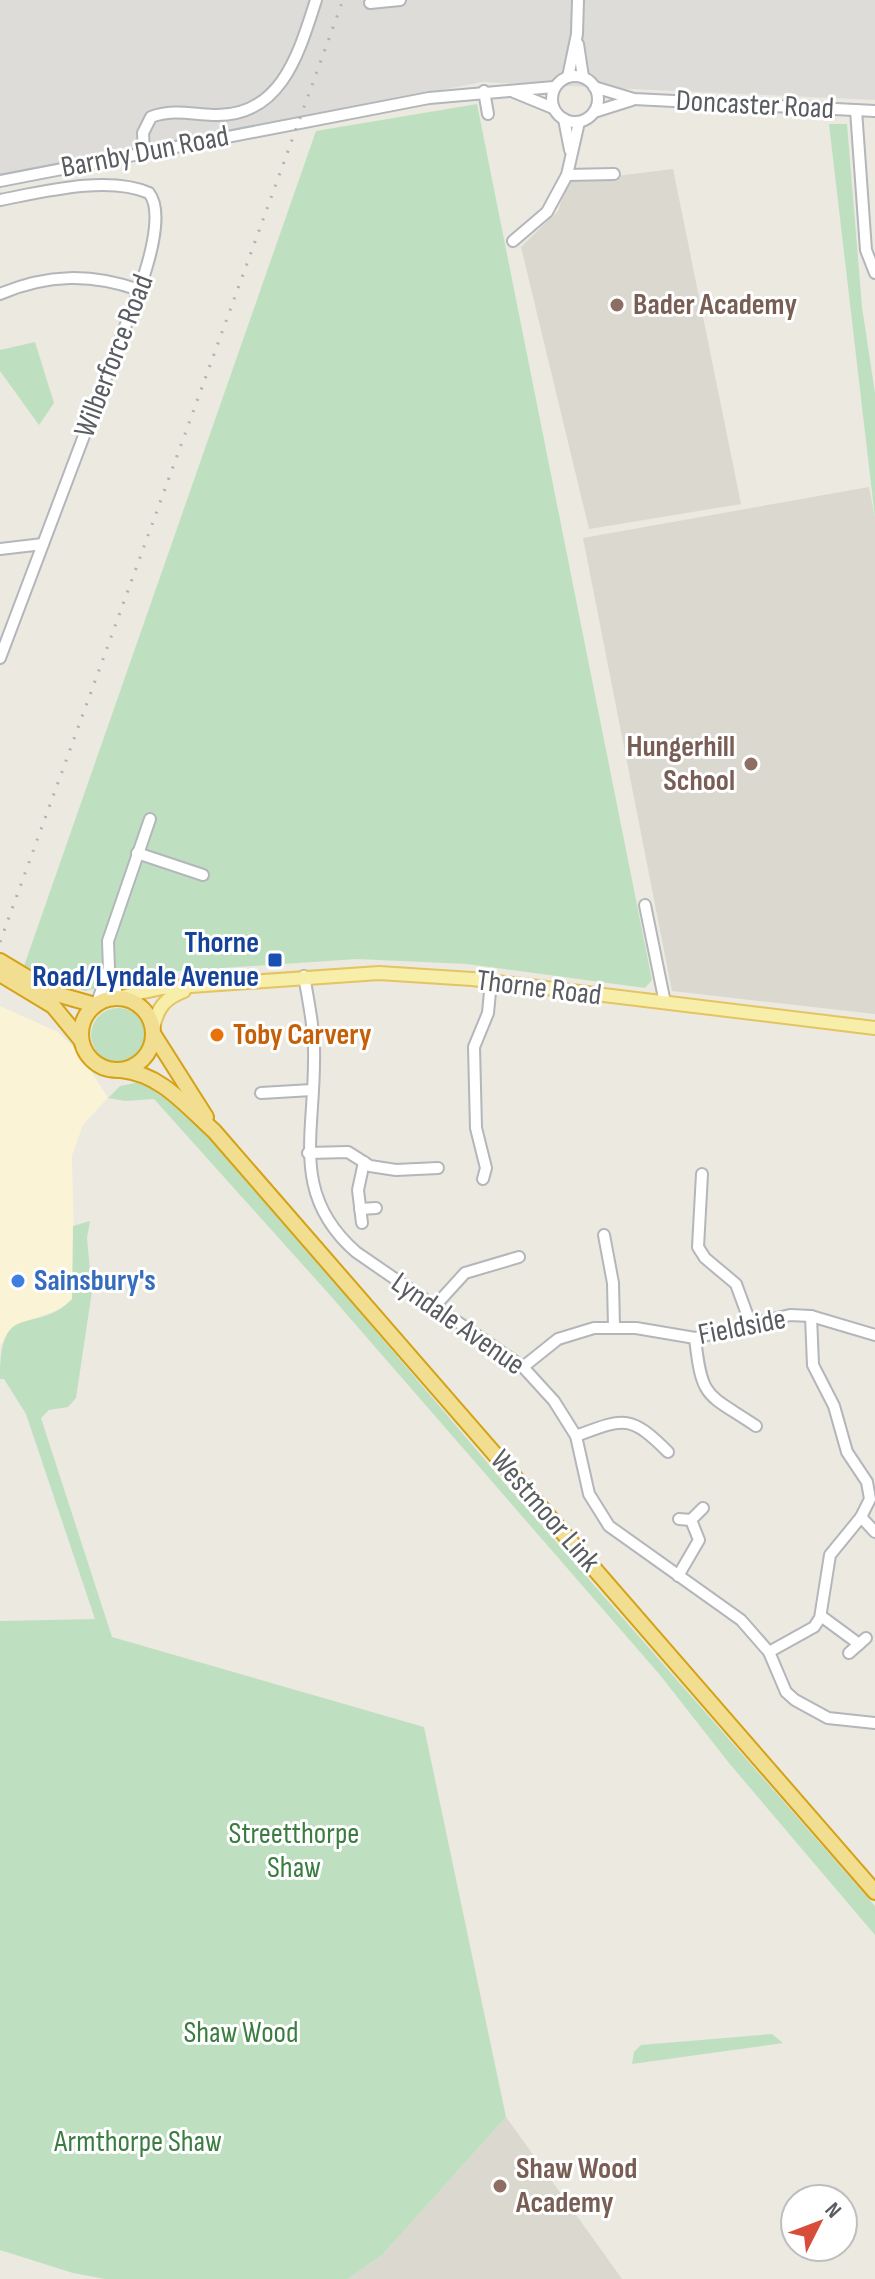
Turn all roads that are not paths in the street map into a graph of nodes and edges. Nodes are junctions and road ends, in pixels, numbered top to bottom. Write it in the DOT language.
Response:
graph roads {
  1 [pos="316,0"];
  2 [pos="400,0"];
  3 [pos="578,0"];
  4 [pos="370,3"];
  5 [pos="577,34"];
  6 [pos="568,77"];
  7 [pos="583,77"];
  8 [pos="554,87"];
  9 [pos="594,87"];
  10 [pos="484,91"];
  11 [pos="512,91"];
  12 [pos="634,99"];
  13 [pos="553,108"];
  14 [pos="856,110"];
  15 [pos="875,111"];
  16 [pos="594,112"];
  17 [pos="488,114"];
  18 [pos="564,119"];
  19 [pos="579,122"];
  20 [pos="570,152"];
  21 [pos="144,153"];
  22 [pos="614,174"];
  23 [pos="567,175"];
  24 [pos="0,181"];
  25 [pos="0,200"];
  26 [pos="513,241"];
  27 [pos="875,273"];
  28 [pos="139,290"];
  29 [pos="0,294"];
  30 [pos="43,544"];
  31 [pos="0,549"];
  32 [pos="0,658"];
  33 [pos="150,819"];
  34 [pos="137,853"];
  35 [pos="203,875"];
  36 [pos="645,905"];
  37 [pos="0,961"];
  38 [pos="109,969"];
  39 [pos="0,974"];
  40 [pos="304,976"];
  41 [pos="491,981"];
  42 [pos="203,985"];
  43 [pos="119,997"];
  44 [pos="665,1003"];
  45 [pos="96,1004"];
  46 [pos="875,1028"];
  47 [pos="154,1032"];
  48 [pos="81,1040"];
  49 [pos="121,1070"];
  50 [pos="312,1090"];
  51 [pos="261,1093"];
  52 [pos="214,1131"];
  53 [pos="308,1153"];
  54 [pos="364,1162"];
  55 [pos="438,1168"];
  56 [pos="703,1171"];
  57 [pos="483,1179"];
  58 [pos="376,1208"];
  59 [pos="360,1209"];
  60 [pos="362,1223"];
  61 [pos="604,1235"];
  62 [pos="519,1257"];
  63 [pos="434,1307"];
  64 [pos="811,1316"];
  65 [pos="751,1325"];
  66 [pos="614,1327"];
  67 [pos="875,1335"];
  68 [pos="695,1338"];
  69 [pos="523,1367"];
  70 [pos="756,1426"];
  71 [pos="576,1436"];
  72 [pos="668,1452"];
  73 [pos="703,1508"];
  74 [pos="861,1517"];
  75 [pos="875,1532"];
  76 [pos="678,1576"];
  77 [pos="821,1616"];
  78 [pos="769,1652"];
  79 [pos="849,1653"];
  80 [pos="875,1723"];
  81 [pos="875,1892"];
  1 -- 21 [label="street"];
  2 -- 4 [label="street"];
  3 -- 5 [label="street"];
  5 -- 6 [label="street"];
  5 -- 7 [label="street"];
  6 -- 7 [label="street"];
  6 -- 8 [label="street"];
  7 -- 9 [label="street"];
  8 -- 11 [label="street"];
  8 -- 13 [label="street"];
  9 -- 12 [label="street, Doncaster Road"];
  9 -- 16 [label="street"];
  10 -- 11 [label="street"];
  10 -- 17 [label="street"];
  10 -- 21 [label="street, Barnby Dun Road"];
  11 -- 13 [label="street"];
  12 -- 14 [label="street, Doncaster Road"];
  12 -- 16 [label="street, Doncaster Road"];
  13 -- 18 [label="street"];
  14 -- 15 [label="street, Doncaster Road"];
  14 -- 27 [label="street"];
  16 -- 19 [label="street"];
  18 -- 19 [label="street"];
  18 -- 20 [label="street"];
  19 -- 20 [label="street"];
  20 -- 23 [label="street"];
  21 -- 24 [label="street, Barnby Dun Road"];
  22 -- 23 [label="street"];
  23 -- 26 [label="street"];
  25 -- 28 [label="street, Wilberforce Road"];
  28 -- 29 [label="street"];
  28 -- 30 [label="street, Wilberforce Road"];
  30 -- 31 [label="street"];
  30 -- 32 [label="street, Wilberforce Road"];
  33 -- 34 [label="street"];
  34 -- 35 [label="street"];
  34 -- 38 [label="street"];
  36 -- 44 [label="street"];
  37 -- 45 [label="highway"];
  38 -- 43 [label="street"];
  38 -- 45 [label="street"];
  39 -- 48 [label="highway"];
  40 -- 41 [label="main road, Thorne Road"];
  40 -- 42 [label="main road, Thorne Road"];
  40 -- 50 [label="street, Lyndale Avenue"];
  41 -- 44 [label="main road, Thorne Road"];
  41 -- 57 [label="street"];
  42 -- 43 [label="main road"];
  42 -- 47 [label="main road"];
  43 -- 45 [label="highway"];
  43 -- 47 [label="highway"];
  44 -- 46 [label="main road, Thorne Road"];
  45 -- 48 [label="highway"];
  47 -- 49 [label="highway"];
  47 -- 52 [label="highway, Westmoor Link"];
  48 -- 49 [label="highway"];
  49 -- 52 [label="highway, Westmoor Link"];
  50 -- 51 [label="street"];
  50 -- 53 [label="street, Lyndale Avenue"];
  52 -- 81 [label="highway, Westmoor Link"];
  53 -- 54 [label="street"];
  53 -- 63 [label="street, Lyndale Avenue"];
  54 -- 55 [label="street"];
  54 -- 59 [label="street"];
  56 -- 65 [label="street"];
  58 -- 59 [label="street"];
  59 -- 60 [label="street"];
  61 -- 66 [label="street"];
  62 -- 63 [label="street"];
  63 -- 69 [label="street, Lyndale Avenue"];
  64 -- 65 [label="street, Fieldside"];
  64 -- 67 [label="street, Fieldside"];
  64 -- 74 [label="street"];
  65 -- 68 [label="street, Fieldside"];
  66 -- 68 [label="street, Fieldside"];
  66 -- 69 [label="street, Fieldside"];
  68 -- 70 [label="street"];
  69 -- 71 [label="street, Lyndale Avenue"];
  71 -- 72 [label="street"];
  71 -- 76 [label="street, Lyndale Avenue"];
  73 -- 76 [label="street"];
  74 -- 75 [label="street"];
  74 -- 77 [label="street"];
  76 -- 78 [label="street, Lyndale Avenue"];
  77 -- 78 [label="street"];
  77 -- 79 [label="street"];
  78 -- 80 [label="street, Lyndale Avenue"];
}
